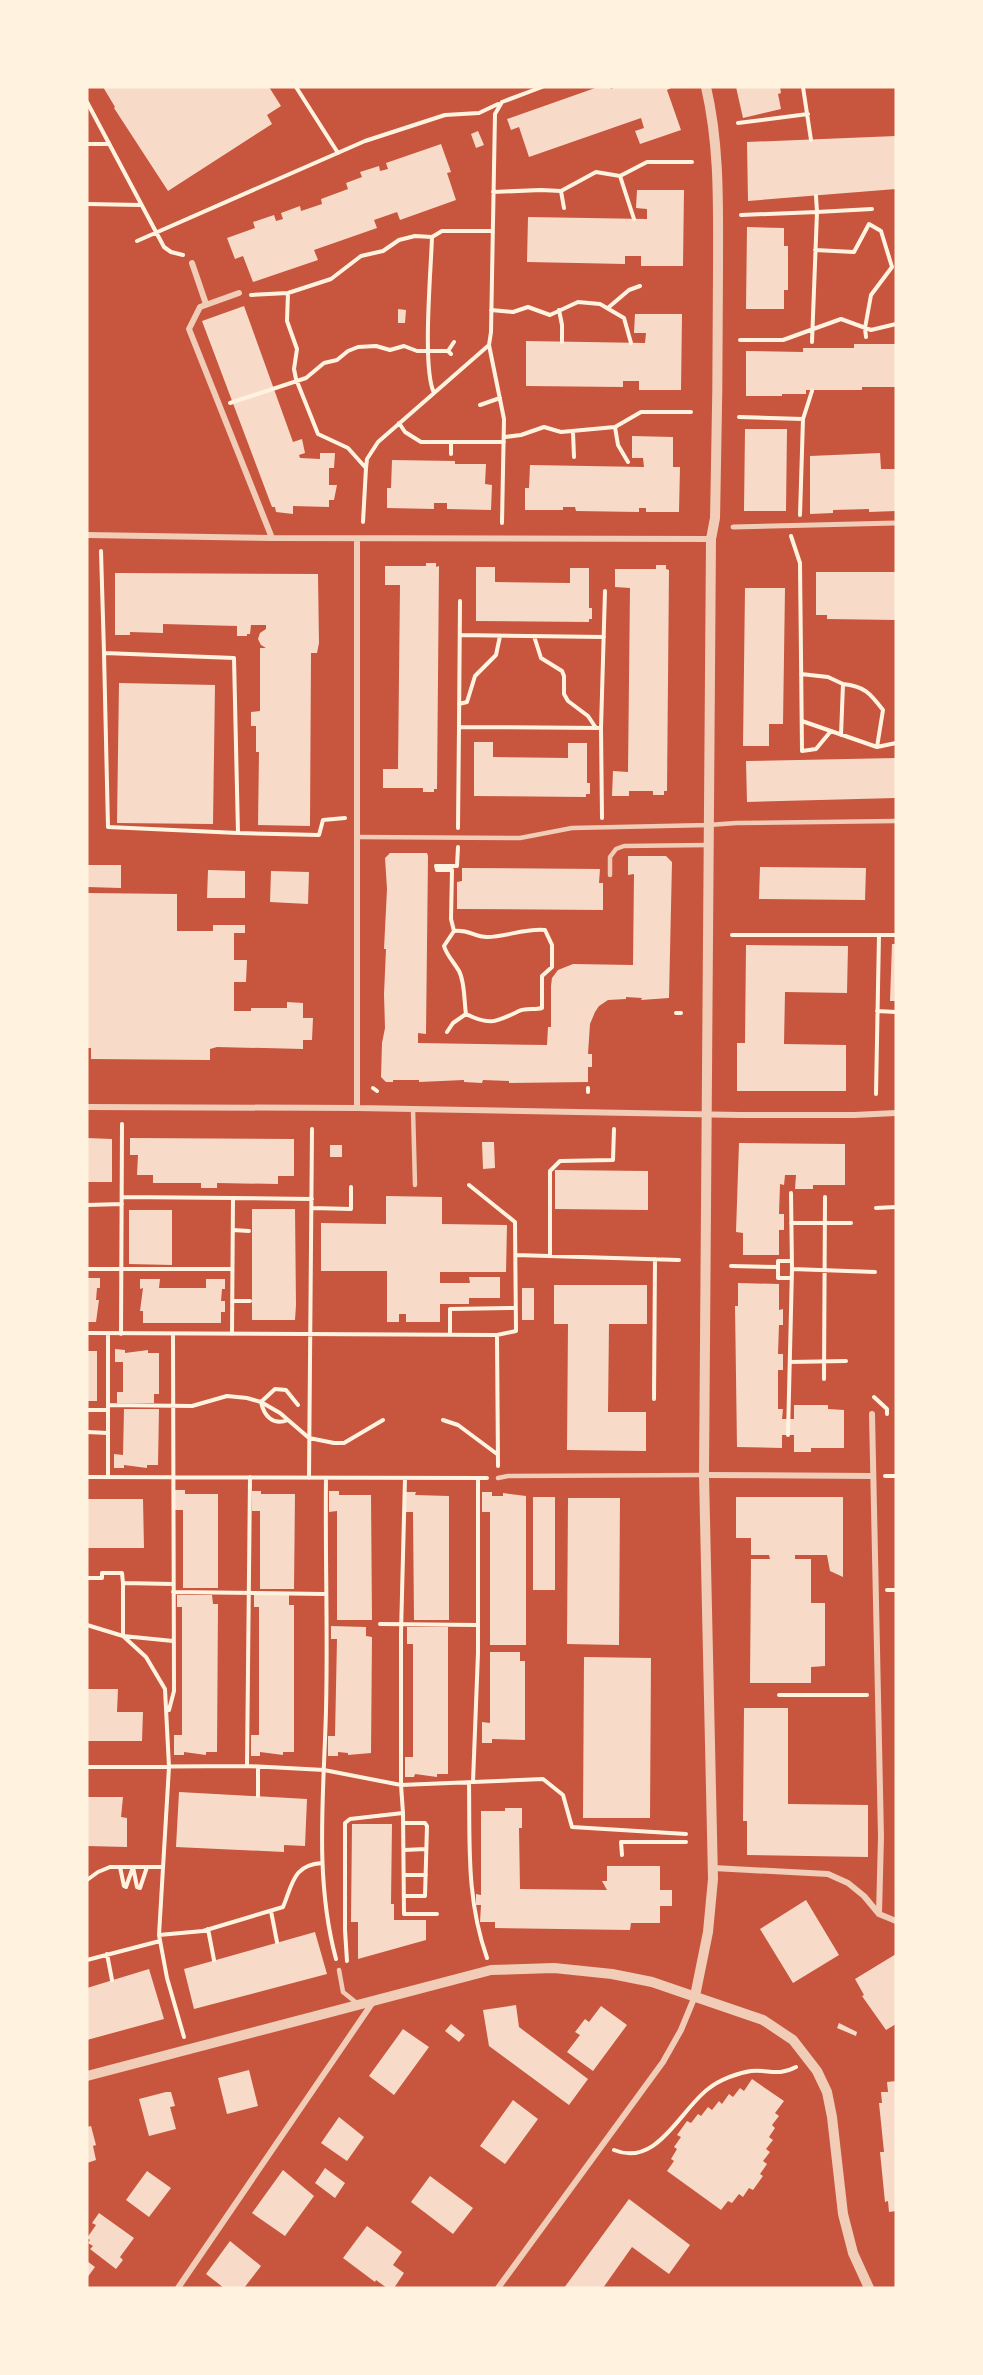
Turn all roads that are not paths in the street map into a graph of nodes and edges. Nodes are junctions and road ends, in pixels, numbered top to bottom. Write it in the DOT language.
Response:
graph roads {
  1 [pos="706,87"];
  2 [pos="192,263"];
  3 [pos="239,293"];
  4 [pos="206,304"];
  5 [pos="896,523"];
  6 [pos="733,527"];
  7 [pos="87,535"];
  8 [pos="272,538"];
  9 [pos="357,538"];
  10 [pos="711,539"];
  11 [pos="896,821"];
  12 [pos="709,825"];
  13 [pos="357,837"];
  14 [pos="709,845"];
  15 [pos="610,875"];
  16 [pos="87,1107"];
  17 [pos="357,1108"];
  18 [pos="413,1109"];
  19 [pos="896,1113"];
  20 [pos="706,1115"];
  21 [pos="415,1185"];
  22 [pos="872,1414"];
  23 [pos="704,1475"];
  24 [pos="872,1476"];
  25 [pos="498,1478"];
  26 [pos="713,1868"];
  27 [pos="879,1914"];
  28 [pos="896,1921"];
  29 [pos="339,1970"];
  30 [pos="695,1996"];
  31 [pos="375,1999"];
  32 [pos="358,2004"];
  33 [pos="87,2076"];
  34 [pos="178,2288"];
  35 [pos="498,2288"];
  36 [pos="869,2288"];
  1 -- 10 [label="street"];
  2 -- 4 [label="street"];
  3 -- 4 [label="street"];
  4 -- 8 [label="street"];
  5 -- 6 [label="street"];
  7 -- 8 [label="street"];
  8 -- 9 [label="street"];
  9 -- 10 [label="street"];
  9 -- 13 [label="street"];
  10 -- 12 [label="street"];
  11 -- 12 [label="lane"];
  12 -- 13 [label="lane"];
  12 -- 14 [label="street"];
  13 -- 17 [label="street"];
  14 -- 15 [label="lane"];
  14 -- 20 [label="street"];
  16 -- 17 [label="street"];
  17 -- 18 [label="street"];
  18 -- 20 [label="street"];
  18 -- 21 [label="lane"];
  19 -- 20 [label="street"];
  20 -- 23 [label="street"];
  22 -- 24 [label="street"];
  23 -- 24 [label="street"];
  23 -- 25 [label="lane"];
  23 -- 26 [label="street"];
  24 -- 27 [label="street"];
  26 -- 27 [label="street"];
  26 -- 30 [label="street"];
  27 -- 28 [label="street"];
  29 -- 32 [label="lane"];
  30 -- 31 [label="street"];
  30 -- 35 [label="street"];
  30 -- 36 [label="street"];
  31 -- 32 [label="street"];
  31 -- 34 [label="street"];
  32 -- 33 [label="street"];
}
